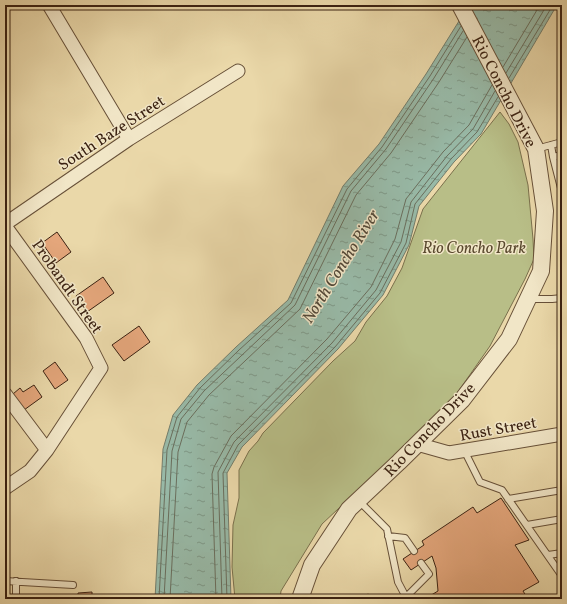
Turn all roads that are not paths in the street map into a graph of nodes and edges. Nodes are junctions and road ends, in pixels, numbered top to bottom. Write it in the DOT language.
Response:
graph roads {
  1 [pos="49,5"];
  2 [pos="460,5"];
  3 [pos="238,71"];
  4 [pos="129,140"];
  5 [pos="562,142"];
  6 [pos="544,147"];
  7 [pos="562,155"];
  8 [pos="553,157"];
  9 [pos="562,192"];
  10 [pos="5,225"];
  11 [pos="562,298"];
  12 [pos="527,299"];
  13 [pos="5,394"];
  14 [pos="562,434"];
  15 [pos="417,444"];
  16 [pos="47,450"];
  17 [pos="464,450"];
  18 [pos="5,488"];
  19 [pos="562,490"];
  20 [pos="508,499"];
  21 [pos="358,500"];
  22 [pos="562,519"];
  23 [pos="527,525"];
  24 [pos="388,536"];
  25 [pos="414,551"];
  26 [pos="562,553"];
  27 [pos="548,555"];
  28 [pos="421,563"];
  29 [pos="562,576"];
  30 [pos="5,580"];
  31 [pos="16,581"];
  32 [pos="73,585"];
  33 [pos="406,598"];
  34 [pos="16,599"];
  35 [pos="300,599"];
  1 -- 4 [label="street"];
  2 -- 6 [label="street, Rio Concho Drive"];
  3 -- 4 [label="street, South Baze Street"];
  4 -- 10 [label="street, South Baze Street"];
  5 -- 6 [label="lane"];
  6 -- 8 [label="lane"];
  6 -- 12 [label="street, Rio Concho Drive"];
  7 -- 8 [label="lane"];
  8 -- 9 [label="lane"];
  10 -- 16 [label="street, Probandt Street"];
  11 -- 12 [label="lane"];
  12 -- 15 [label="street, Rio Concho Drive"];
  13 -- 16 [label="street"];
  14 -- 17 [label="street, Rust Street"];
  15 -- 17 [label="street, Rust Street"];
  15 -- 21 [label="street, Rio Concho Drive"];
  16 -- 18 [label="street"];
  17 -- 20 [label="lane"];
  19 -- 20 [label="lane"];
  20 -- 23 [label="lane"];
  21 -- 24 [label="lane"];
  21 -- 35 [label="street, Rio Concho Drive"];
  22 -- 23 [label="lane"];
  23 -- 27 [label="lane"];
  24 -- 25 [label="lane"];
  24 -- 33 [label="lane"];
  26 -- 27 [label="lane"];
  27 -- 29 [label="lane"];
  28 -- 33 [label="lane"];
  30 -- 31 [label="lane"];
  31 -- 32 [label="lane"];
  31 -- 34 [label="lane"];
}
